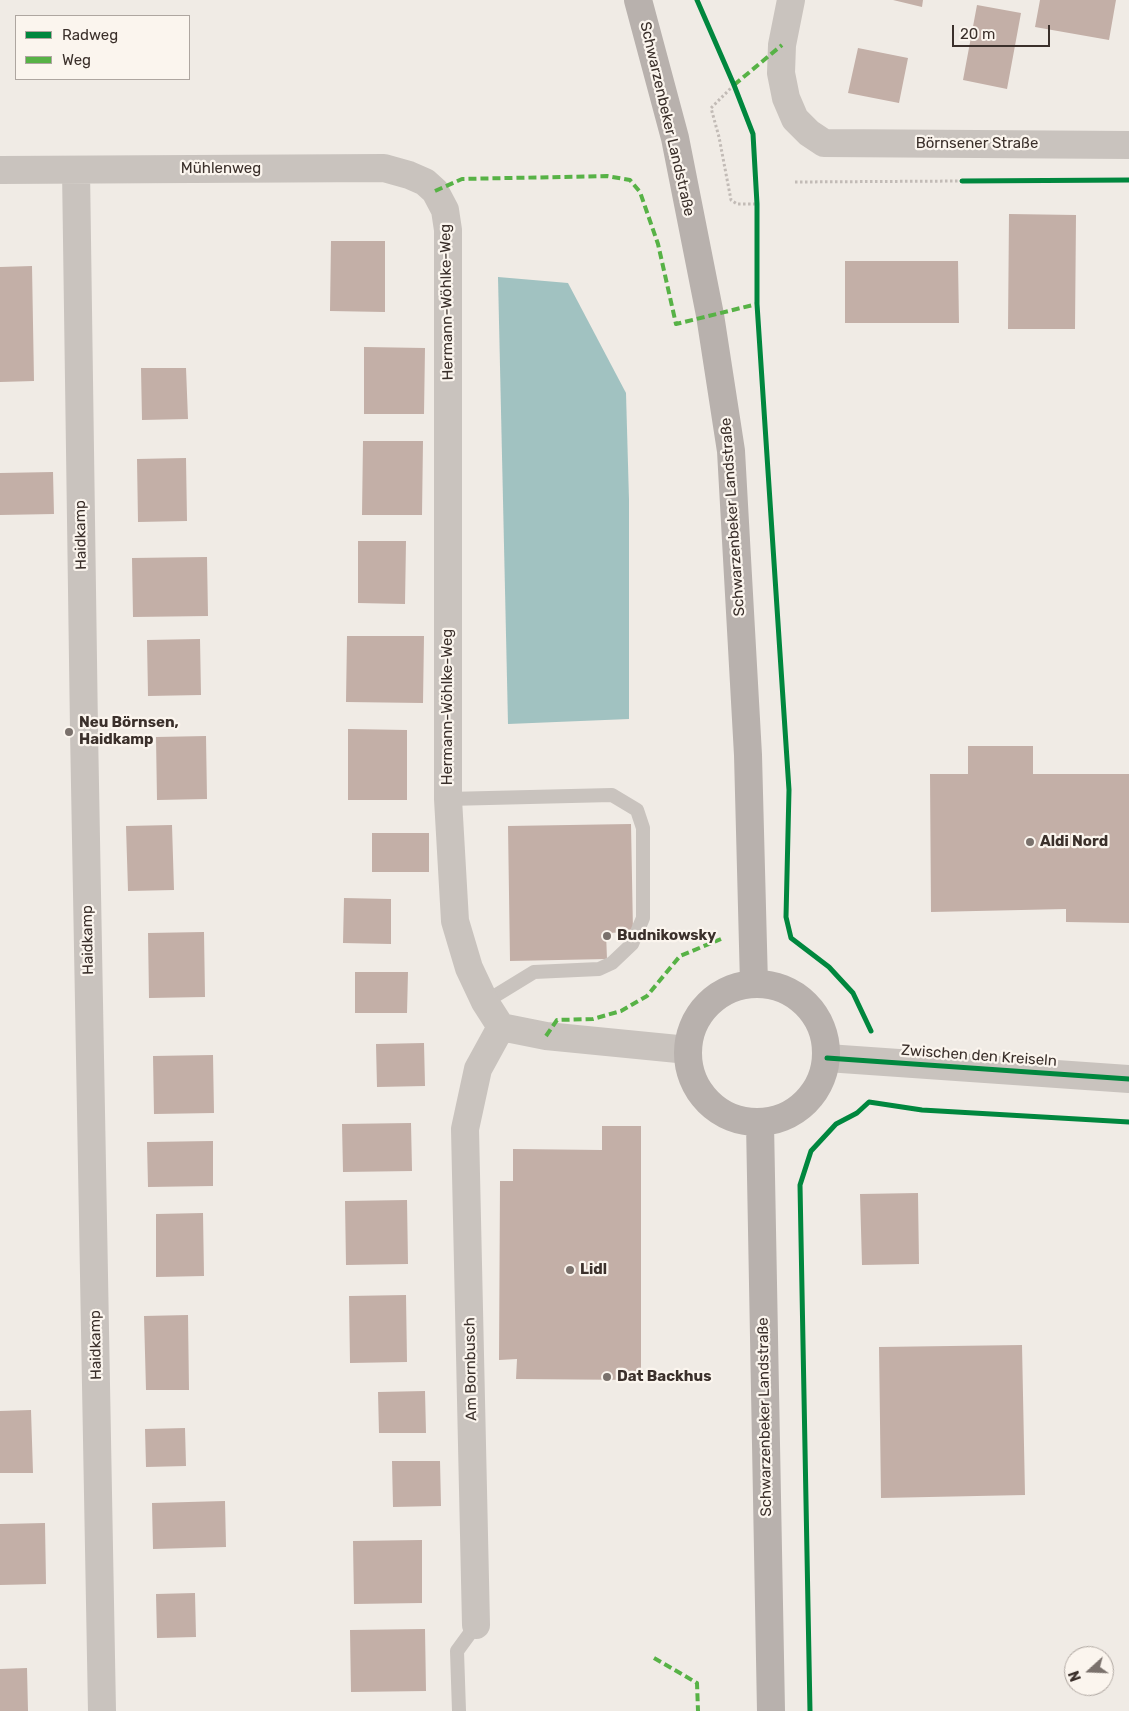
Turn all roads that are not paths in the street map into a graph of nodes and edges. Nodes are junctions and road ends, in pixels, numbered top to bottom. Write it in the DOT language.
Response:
graph roads {
  1 [pos="638,0"];
  2 [pos="791,0"];
  3 [pos="1129,145"];
  4 [pos="0,170"];
  5 [pos="76,170"];
  6 [pos="435,191"];
  7 [pos="448,799"];
  8 [pos="754,984"];
  9 [pos="485,1002"];
  10 [pos="501,1027"];
  11 [pos="688,1050"];
  12 [pos="826,1058"];
  13 [pos="1129,1079"];
  14 [pos="760,1123"];
  15 [pos="476,1625"];
  16 [pos="102,1711"];
  17 [pos="458,1711"];
  18 [pos="771,1711"];
  1 -- 8 [label="main road, Schwarzenbeker Landstraße"];
  2 -- 3 [label="street, Börnsener Straße"];
  4 -- 5 [label="street, Mühlenweg"];
  5 -- 6 [label="street, Mühlenweg"];
  5 -- 16 [label="street, Haidkamp"];
  6 -- 7 [label="street, Hermann-Wöhlke-Weg"];
  7 -- 9 [label="street, Hermann-Wöhlke-Weg"];
  7 -- 9 [label="lane"];
  8 -- 11 [label="main road"];
  8 -- 12 [label="main road"];
  9 -- 10 [label="street, Hermann-Wöhlke-Weg"];
  10 -- 11 [label="street"];
  10 -- 15 [label="street, Am Bornbusch"];
  11 -- 14 [label="main road"];
  12 -- 13 [label="street, Zwischen den Kreiseln"];
  12 -- 14 [label="main road"];
  14 -- 18 [label="main road, Schwarzenbeker Landstraße"];
  15 -- 17 [label="lane, Am Bornbusch"];
}
